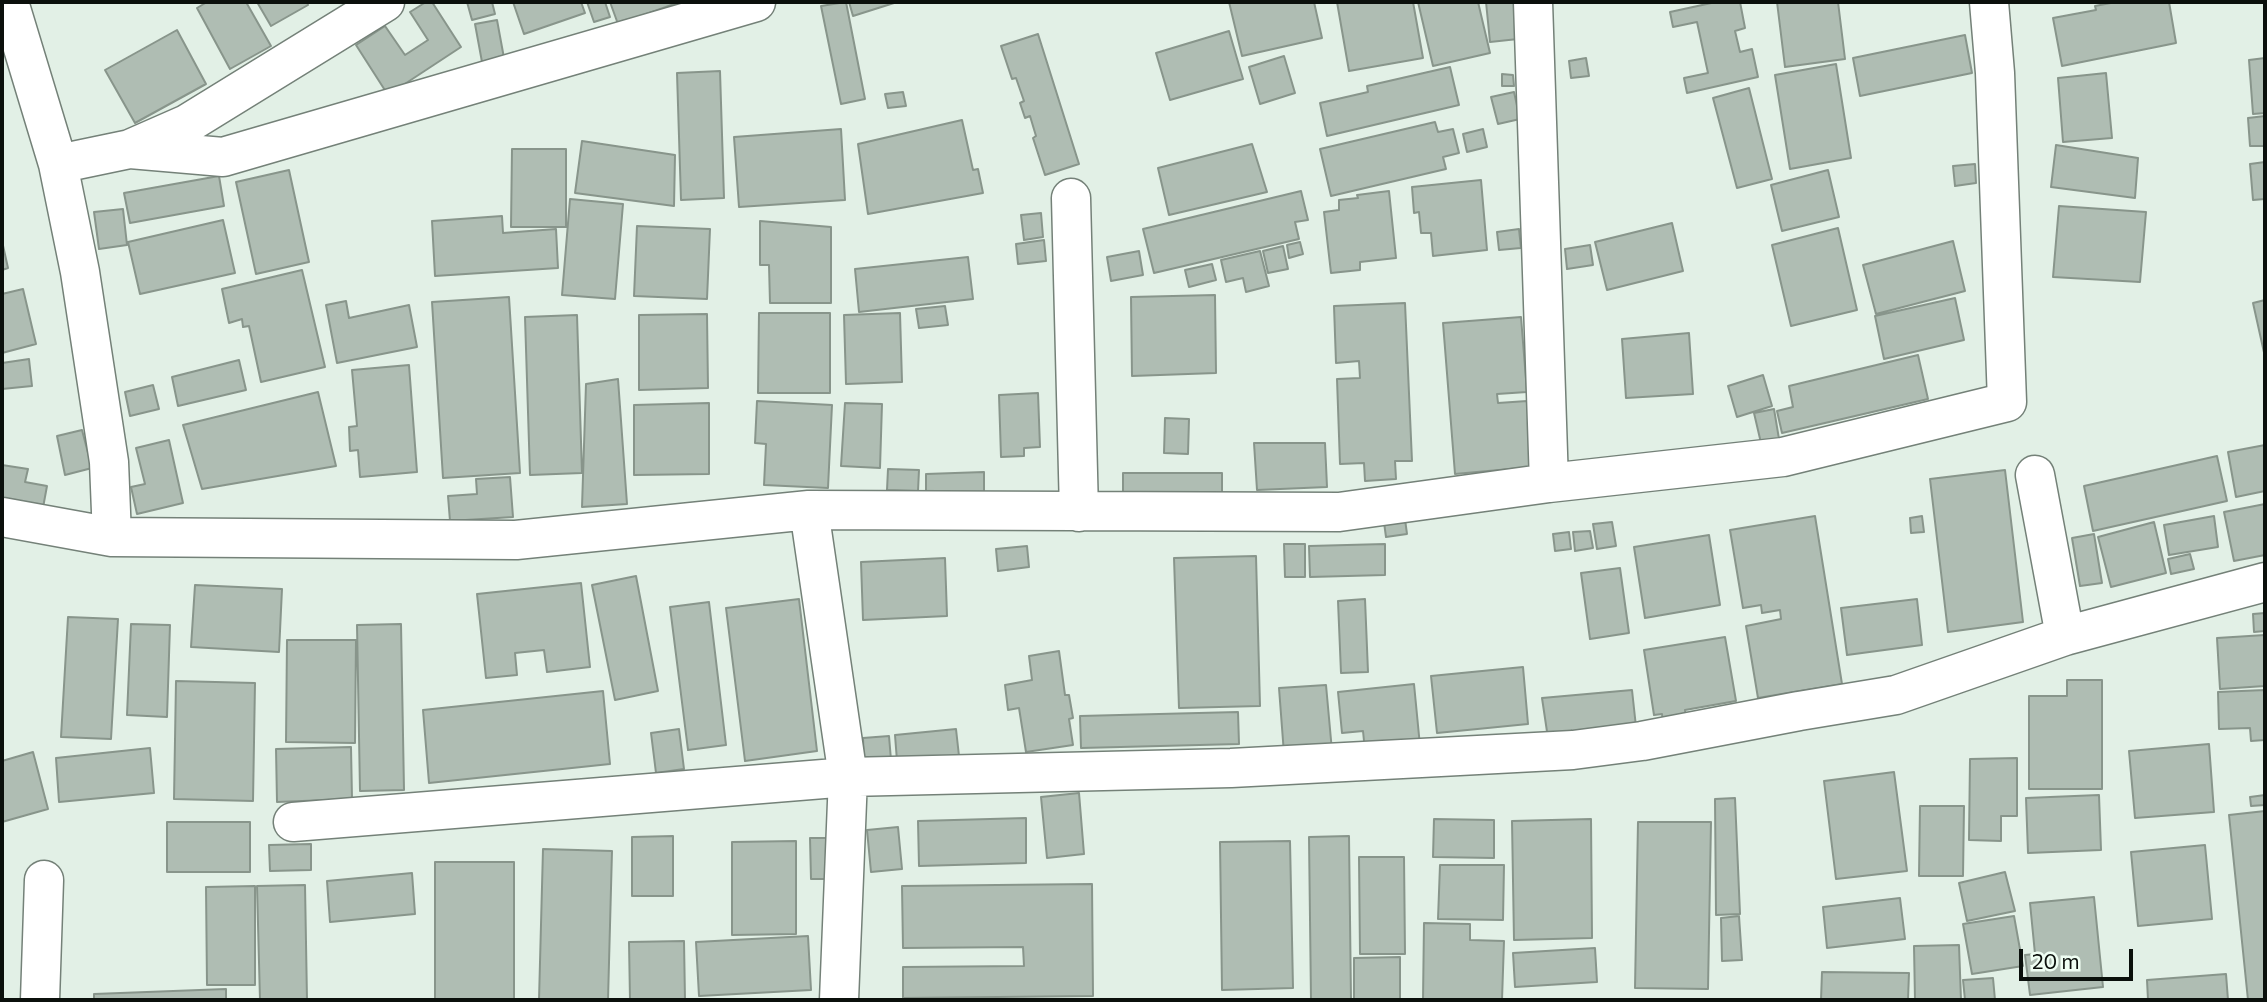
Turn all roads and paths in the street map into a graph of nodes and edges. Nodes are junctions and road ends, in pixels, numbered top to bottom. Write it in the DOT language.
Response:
graph roads {
  1 [pos="9,2"];
  2 [pos="385,2"];
  3 [pos="756,2"];
  4 [pos="1533,2"];
  5 [pos="1989,2"];
  6 [pos="130,149"];
  7 [pos="58,164"];
  8 [pos="1071,198"];
  9 [pos="2035,475"];
  10 [pos="1549,484"];
  11 [pos="809,510"];
  12 [pos="1079,512"];
  13 [pos="2,517"];
  14 [pos="112,537"];
  15 [pos="2265,582"];
  16 [pos="2065,636"];
  17 [pos="848,777"];
  18 [pos="293,822"];
  19 [pos="44,880"];
  20 [pos="40,1000"];
  21 [pos="839,1000"];
  1 -- 7 [label="street"];
  2 -- 6 [label="street"];
  3 -- 6 [label="street"];
  4 -- 10 [label="street"];
  5 -- 10 [label="street"];
  6 -- 7 [label="street"];
  7 -- 14 [label="street"];
  8 -- 12 [label="street"];
  9 -- 16 [label="street"];
  10 -- 12 [label="street"];
  11 -- 12 [label="street"];
  11 -- 14 [label="street"];
  11 -- 17 [label="street"];
  13 -- 14 [label="street"];
  15 -- 16 [label="street"];
  16 -- 17 [label="street"];
  17 -- 18 [label="street"];
  17 -- 21 [label="street"];
  19 -- 20 [label="street"];
}
